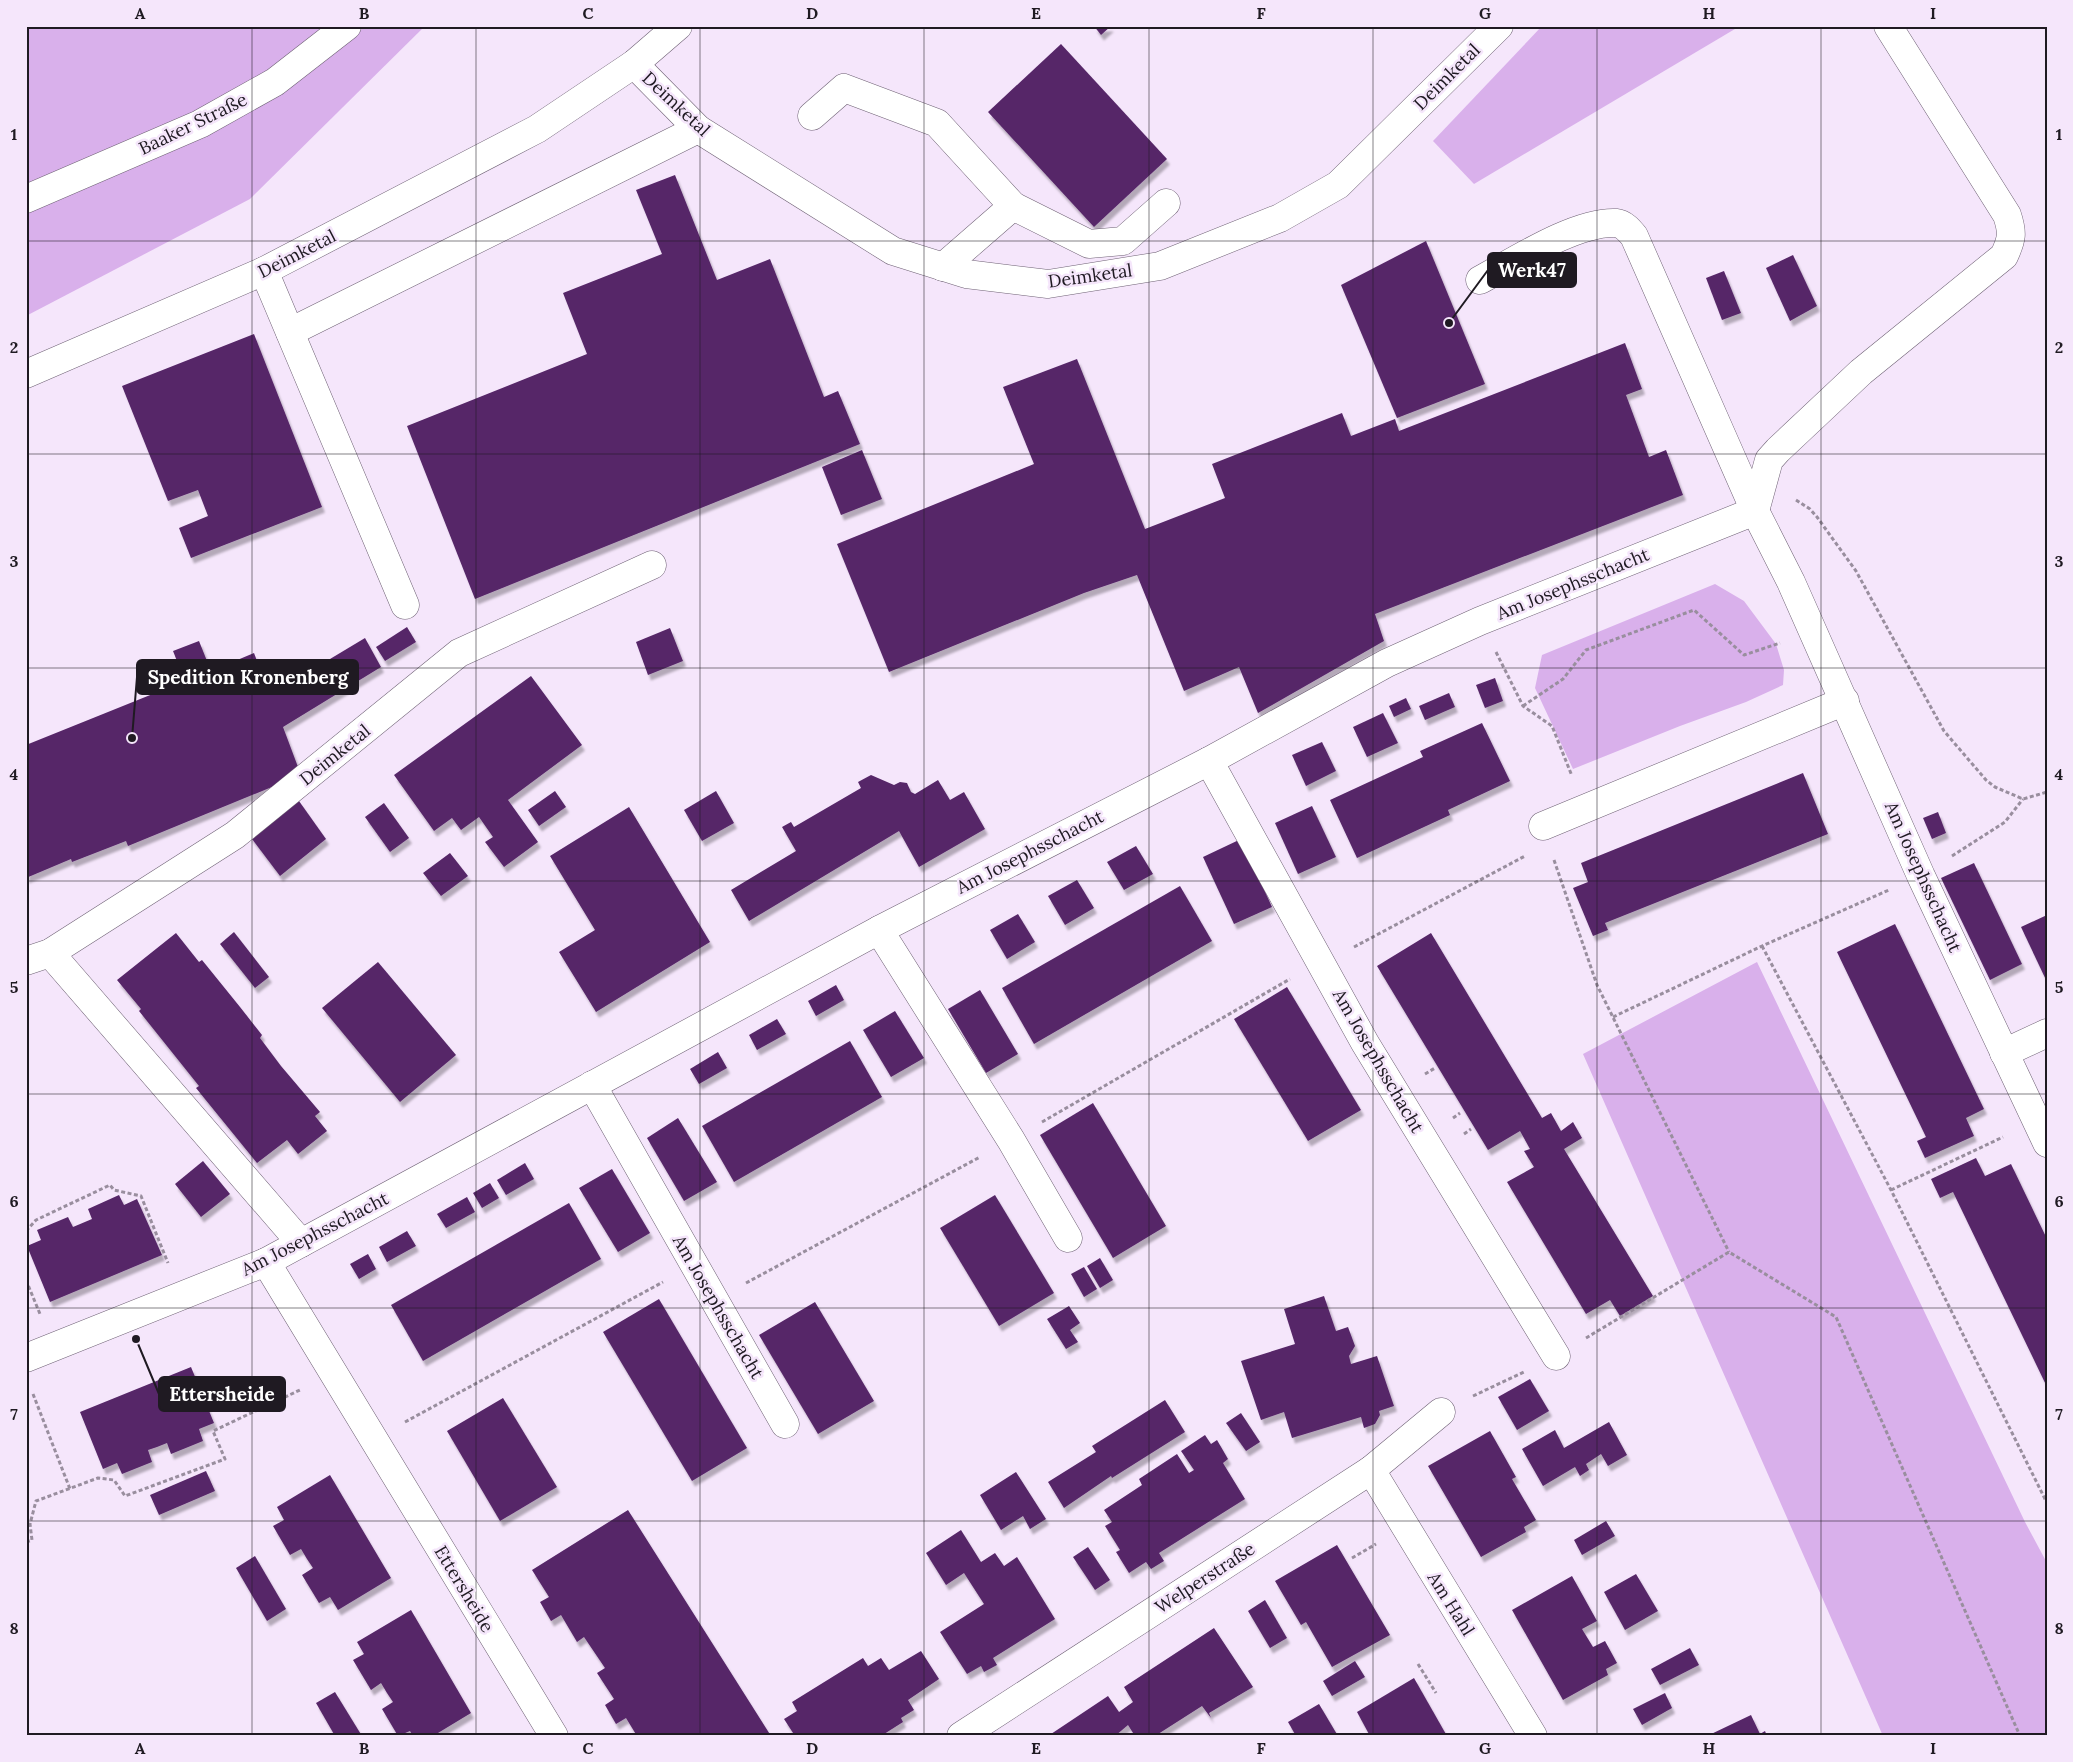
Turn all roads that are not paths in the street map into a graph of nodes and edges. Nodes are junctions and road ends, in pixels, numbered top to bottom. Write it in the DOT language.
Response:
graph roads {
  1 [pos="347,26"];
  2 [pos="678,26"];
  3 [pos="1499,26"];
  4 [pos="1888,26"];
  5 [pos="634,64"];
  6 [pos="812,116"];
  7 [pos="698,129"];
  8 [pos="26,198"];
  9 [pos="1166,202"];
  10 [pos="1012,206"];
  11 [pos="943,267"];
  12 [pos="264,271"];
  13 [pos="1480,280"];
  14 [pos="290,332"];
  15 [pos="26,374"];
  16 [pos="1755,511"];
  17 [pos="652,565"];
  18 [pos="405,606"];
  19 [pos="1845,701"];
  20 [pos="1209,761"];
  21 [pos="1546,835"];
  22 [pos="879,930"];
  23 [pos="38,957"];
  24 [pos="2047,1033"];
  25 [pos="2004,1052"];
  26 [pos="592,1085"];
  27 [pos="2042,1132"];
  28 [pos="1068,1238"];
  29 [pos="301,1243"];
  30 [pos="266,1262"];
  31 [pos="1556,1356"];
  32 [pos="26,1358"];
  33 [pos="1441,1412"];
  34 [pos="785,1424"];
  35 [pos="1371,1470"];
  36 [pos="554,1736"];
  37 [pos="961,1736"];
  38 [pos="1533,1736"];
  1 -- 8 [label="street, Baaker Straße"];
  2 -- 5 [label="street, Deimketal"];
  3 -- 11 [label="street, Deimketal"];
  4 -- 16 [label="street"];
  5 -- 7 [label="street, Deimketal"];
  5 -- 12 [label="street, Deimketal"];
  6 -- 10 [label="street"];
  7 -- 11 [label="street, Deimketal"];
  7 -- 14 [label="street"];
  9 -- 10 [label="street"];
  10 -- 11 [label="street"];
  12 -- 14 [label="street"];
  12 -- 15 [label="street, Deimketal"];
  13 -- 16 [label="street"];
  14 -- 18 [label="street"];
  16 -- 19 [label="street, Am Josephsschacht"];
  16 -- 20 [label="street, Am Josephsschacht"];
  17 -- 23 [label="street, Deimketal"];
  19 -- 21 [label="street"];
  19 -- 25 [label="street, Am Josephsschacht"];
  20 -- 22 [label="street, Am Josephsschacht"];
  20 -- 31 [label="street, Am Josephsschacht"];
  22 -- 26 [label="street, Am Josephsschacht"];
  22 -- 28 [label="street"];
  23 -- 29 [label="street"];
  24 -- 25 [label="street"];
  25 -- 27 [label="street, Am Josephsschacht"];
  26 -- 29 [label="street, Am Josephsschacht"];
  26 -- 34 [label="street, Am Josephsschacht"];
  29 -- 30 [label="street, Am Josephsschacht"];
  30 -- 32 [label="street, Am Josephsschacht"];
  30 -- 36 [label="street, Ettersheide"];
  33 -- 35 [label="street, Welperstraße"];
  35 -- 37 [label="street, Welperstraße"];
  35 -- 38 [label="street, Am Hahl"];
}
